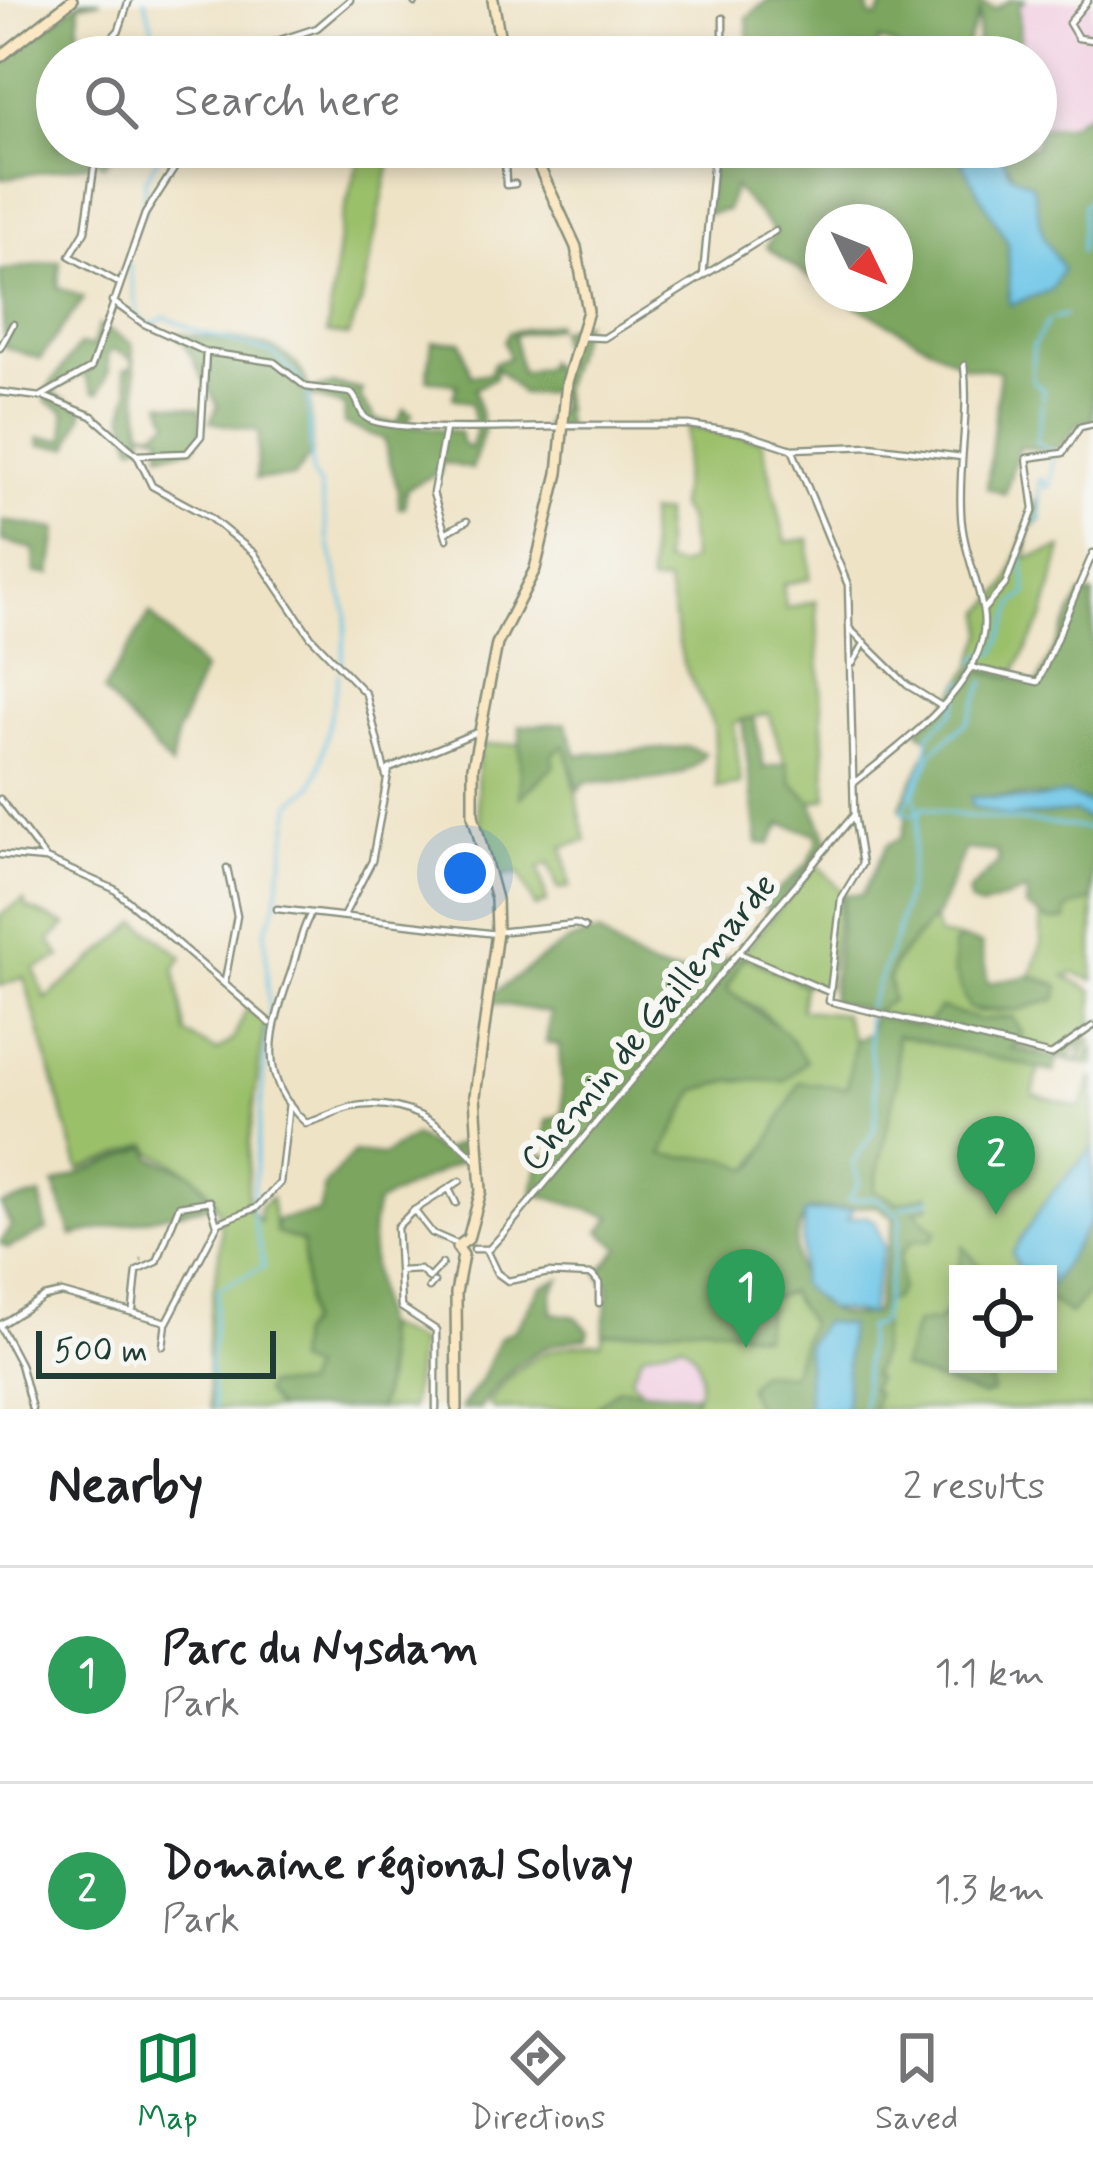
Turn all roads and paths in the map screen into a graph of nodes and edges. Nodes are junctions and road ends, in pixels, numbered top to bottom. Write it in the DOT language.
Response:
graph roads {
  1 [pos="72,0"];
  2 [pos="129,0"];
  3 [pos="350,0"];
  4 [pos="493,0"];
  5 [pos="1088,0"];
  6 [pos="723,18"];
  7 [pos="113,36"];
  8 [pos="292,36"];
  9 [pos="499,36"];
  10 [pos="723,36"];
  11 [pos="1093,40"];
  12 [pos="0,57"];
  13 [pos="94,168"];
  14 [pos="174,168"];
  15 [pos="505,168"];
  16 [pos="540,168"];
  17 [pos="713,168"];
  18 [pos="514,184"];
  19 [pos="775,231"];
  20 [pos="703,276"];
  21 [pos="119,284"];
  22 [pos="112,301"];
  23 [pos="13,324"];
  24 [pos="582,337"];
  25 [pos="0,348"];
  26 [pos="206,352"];
  27 [pos="964,365"];
  28 [pos="0,392"];
  29 [pos="40,397"];
  30 [pos="1093,424"];
  31 [pos="564,426"];
  32 [pos="445,428"];
  33 [pos="792,449"];
  34 [pos="137,455"];
  35 [pos="962,458"];
  36 [pos="467,521"];
  37 [pos="1093,554"];
  38 [pos="983,610"];
  39 [pos="850,629"];
  40 [pos="865,642"];
  41 [pos="851,665"];
  42 [pos="969,667"];
  43 [pos="942,707"];
  44 [pos="478,732"];
  45 [pos="386,776"];
  46 [pos="854,783"];
  47 [pos="0,800"];
  48 [pos="854,814"];
  49 [pos="0,855"];
  50 [pos="46,859"];
  51 [pos="226,868"];
  52 [pos="277,909"];
  53 [pos="344,915"];
  54 [pos="308,917"];
  55 [pos="585,928"];
  56 [pos="497,933"];
  57 [pos="739,953"];
  58 [pos="225,981"];
  59 [pos="829,996"];
  60 [pos="1093,1026"];
  61 [pos="271,1029"];
  62 [pos="289,1103"];
  63 [pos="481,1162"];
  64 [pos="460,1180"];
  65 [pos="450,1191"];
  66 [pos="456,1203"];
  67 [pos="414,1210"];
  68 [pos="217,1226"];
  69 [pos="470,1247"];
  70 [pos="442,1264"];
  71 [pos="401,1271"];
  72 [pos="433,1277"];
  73 [pos="428,1288"];
  74 [pos="599,1303"];
  75 [pos="133,1311"];
  76 [pos="166,1323"];
  77 [pos="0,1326"];
  78 [pos="163,1346"];
  79 [pos="32,1409"];
  80 [pos="436,1409"];
  81 [pos="457,1409"];
  1 -- 12 [label="main road"];
  2 -- 7 [label="street"];
  3 -- 8 [label="street"];
  4 -- 9 [label="main road"];
  5 -- 11 [label="street"];
  6 -- 10 [label="street"];
  13 -- 21 [label="street"];
  14 -- 21 [label="street"];
  15 -- 18 [label="street"];
  16 -- 24 [label="main road"];
  17 -- 20 [label="street"];
  19 -- 20 [label="street"];
  20 -- 24 [label="street"];
  21 -- 22 [label="street"];
  22 -- 26 [label="street"];
  22 -- 29 [label="street"];
  23 -- 25 [label="street"];
  24 -- 31 [label="main road"];
  26 -- 32 [label="street"];
  26 -- 34 [label="street"];
  27 -- 35 [label="street"];
  28 -- 29 [label="street"];
  29 -- 34 [label="street"];
  30 -- 38 [label="street"];
  31 -- 32 [label="street"];
  31 -- 33 [label="street"];
  31 -- 44 [label="main road"];
  32 -- 36 [label="street"];
  33 -- 35 [label="street"];
  33 -- 39 [label="street"];
  34 -- 45 [label="street"];
  35 -- 38 [label="street"];
  37 -- 42 [label="street"];
  38 -- 42 [label="street"];
  39 -- 40 [label="street"];
  39 -- 41 [label="street"];
  40 -- 41 [label="street"];
  40 -- 43 [label="street"];
  41 -- 46 [label="street"];
  42 -- 43 [label="street"];
  43 -- 46 [label="street"];
  44 -- 45 [label="street"];
  44 -- 56 [label="main road"];
  45 -- 53 [label="street"];
  46 -- 48 [label="street"];
  47 -- 50 [label="street"];
  48 -- 57 [label="street, Chemin de Gaillemarde"];
  48 -- 59 [label="street"];
  49 -- 50 [label="street"];
  50 -- 58 [label="street"];
  51 -- 58 [label="street"];
  52 -- 54 [label="street"];
  53 -- 54 [label="street"];
  53 -- 56 [label="street"];
  54 -- 61 [label="street"];
  55 -- 56 [label="street"];
  56 -- 63 [label="main road"];
  57 -- 59 [label="street"];
  57 -- 69 [label="street, Chemin de Gaillemarde"];
  58 -- 61 [label="street"];
  59 -- 60 [label="street"];
  61 -- 62 [label="street"];
  62 -- 63 [label="street"];
  62 -- 68 [label="street"];
  63 -- 69 [label="main road"];
  64 -- 65 [label="street"];
  65 -- 66 [label="street"];
  65 -- 67 [label="street"];
  67 -- 69 [label="street"];
  67 -- 71 [label="street"];
  68 -- 75 [label="street"];
  68 -- 76 [label="street"];
  69 -- 74 [label="street"];
  69 -- 81 [label="main road"];
  70 -- 72 [label="street"];
  71 -- 72 [label="street"];
  71 -- 80 [label="street"];
  72 -- 73 [label="street"];
  75 -- 76 [label="street"];
  75 -- 77 [label="street"];
  76 -- 78 [label="street"];
  77 -- 79 [label="street"];
}
